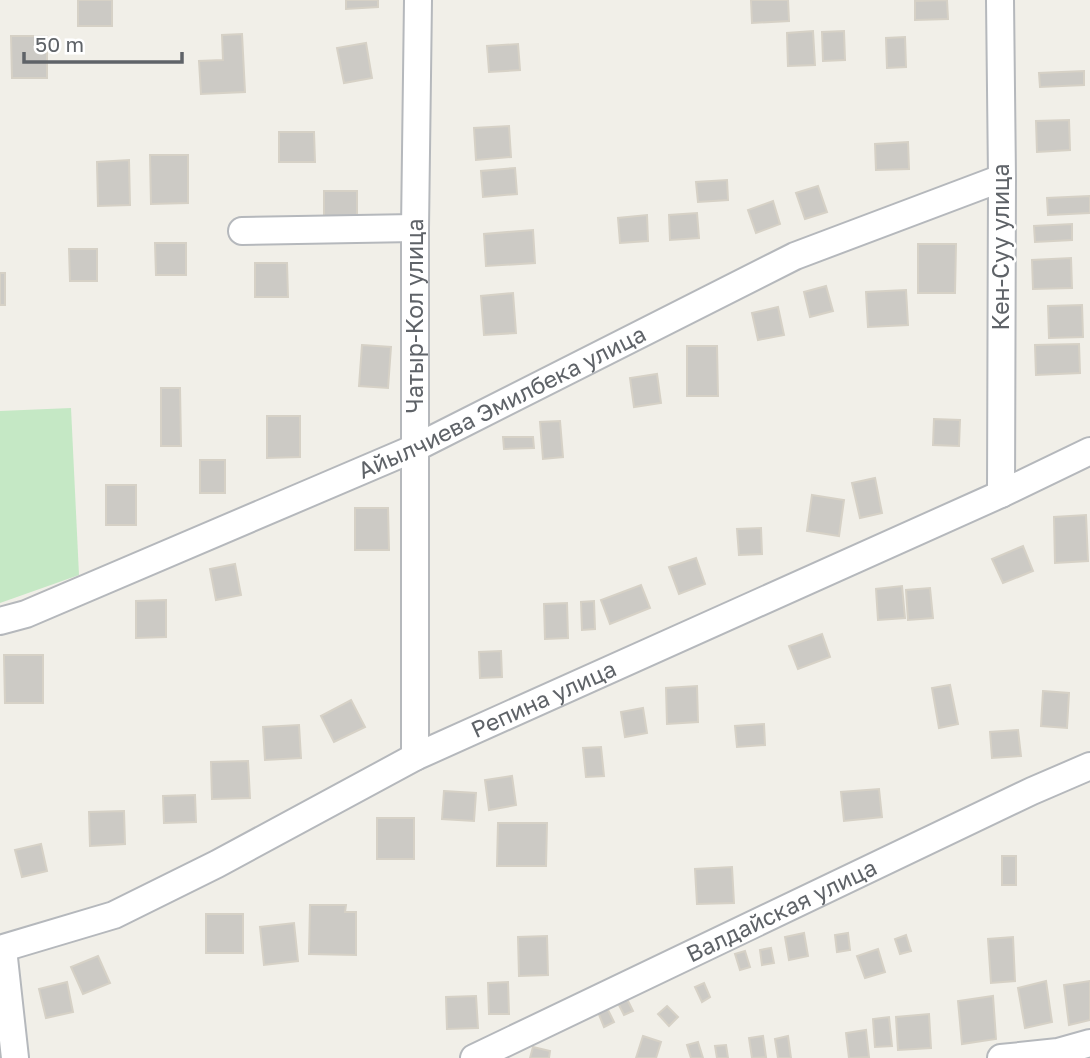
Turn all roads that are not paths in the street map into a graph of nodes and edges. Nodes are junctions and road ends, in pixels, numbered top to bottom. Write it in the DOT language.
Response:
graph roads {
  1 [pos="418,0"];
  2 [pos="1000,0"];
  3 [pos="1002,178"];
  4 [pos="415,228"];
  5 [pos="242,231"];
  6 [pos="415,448"];
  7 [pos="1090,451"];
  8 [pos="1001,494"];
  9 [pos="0,621"];
  10 [pos="415,757"];
  11 [pos="1090,766"];
  12 [pos="2,949"];
  13 [pos="1090,1043"];
  14 [pos="16,1058"];
  15 [pos="474,1058"];
  16 [pos="1001,1058"];
  1 -- 4 [label="street, Чатыр-Кол улица"];
  2 -- 3 [label="street, Кен-Суу улица"];
  3 -- 6 [label="street, Айылчиева Эмилбека улица"];
  3 -- 8 [label="street, Кен-Суу улица"];
  4 -- 5 [label="street"];
  4 -- 6 [label="street, Чатыр-Кол улица"];
  6 -- 9 [label="street, Айылчиева Эмилбека улица"];
  6 -- 10 [label="street, Чатыр-Кол улица"];
  7 -- 8 [label="street, Репина улица"];
  8 -- 10 [label="street, Репина улица"];
  10 -- 12 [label="street, Репина улица"];
  11 -- 15 [label="street, Валдайская улица"];
  12 -- 14 [label="street"];
  13 -- 16 [label="street"];
}
